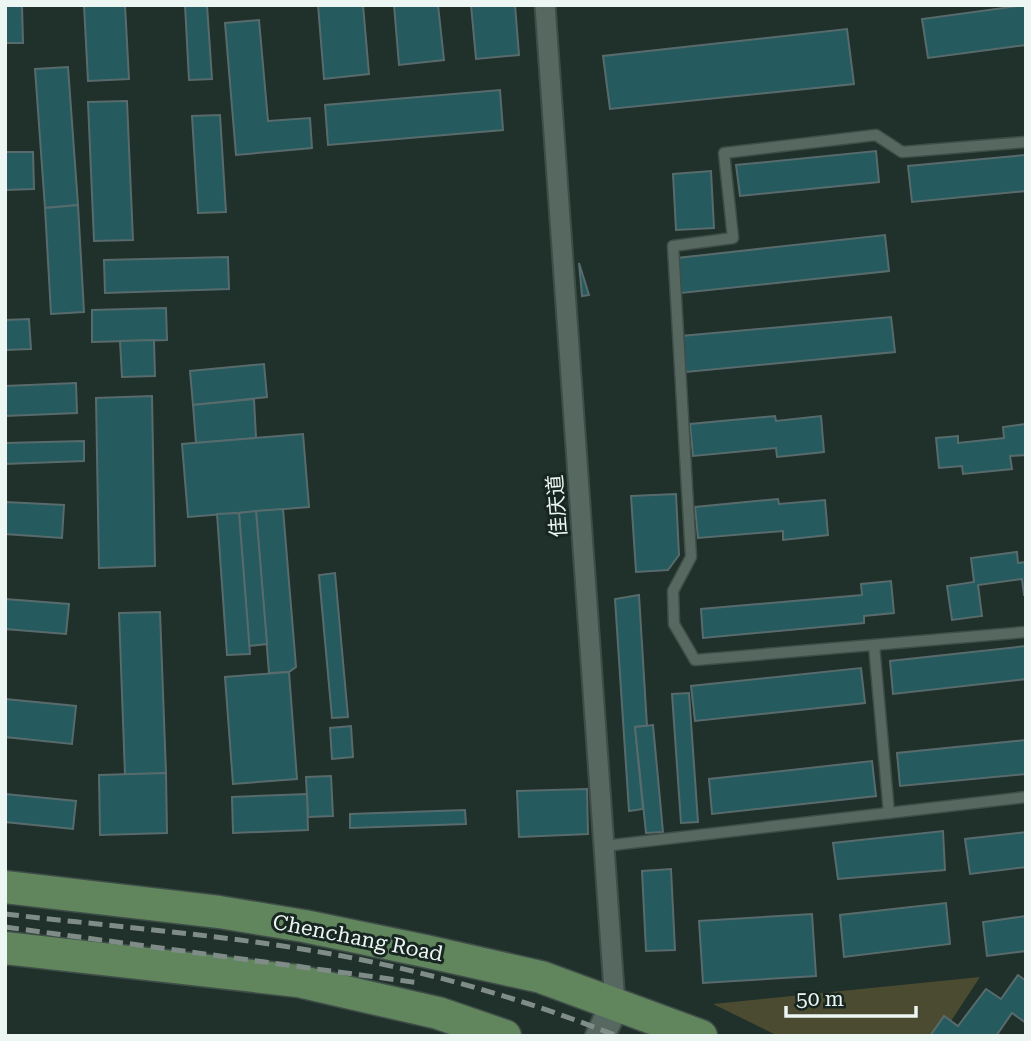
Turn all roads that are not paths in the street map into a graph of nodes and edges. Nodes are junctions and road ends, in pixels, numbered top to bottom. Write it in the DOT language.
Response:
graph roads {
  1 [pos="545,5"];
  2 [pos="1026,142"];
  3 [pos="1026,632"];
  4 [pos="874,645"];
  5 [pos="1026,797"];
  6 [pos="889,813"];
  7 [pos="604,846"];
  8 [pos="5,887"];
  9 [pos="5,948"];
  10 [pos="615,1004"];
  11 [pos="505,1036"];
  12 [pos="600,1036"];
  13 [pos="701,1036"];
  1 -- 7 [label="street, 佳庆道"];
  2 -- 4 [label="lane"];
  3 -- 4 [label="lane"];
  4 -- 6 [label="lane"];
  5 -- 6 [label="lane"];
  6 -- 7 [label="lane"];
  7 -- 10 [label="street, 佳庆道"];
  8 -- 10 [label="main road, Chenchang Road"];
  9 -- 11 [label="main road"];
  10 -- 12 [label="street"];
  10 -- 13 [label="main road, Chenchang Road"];
}
